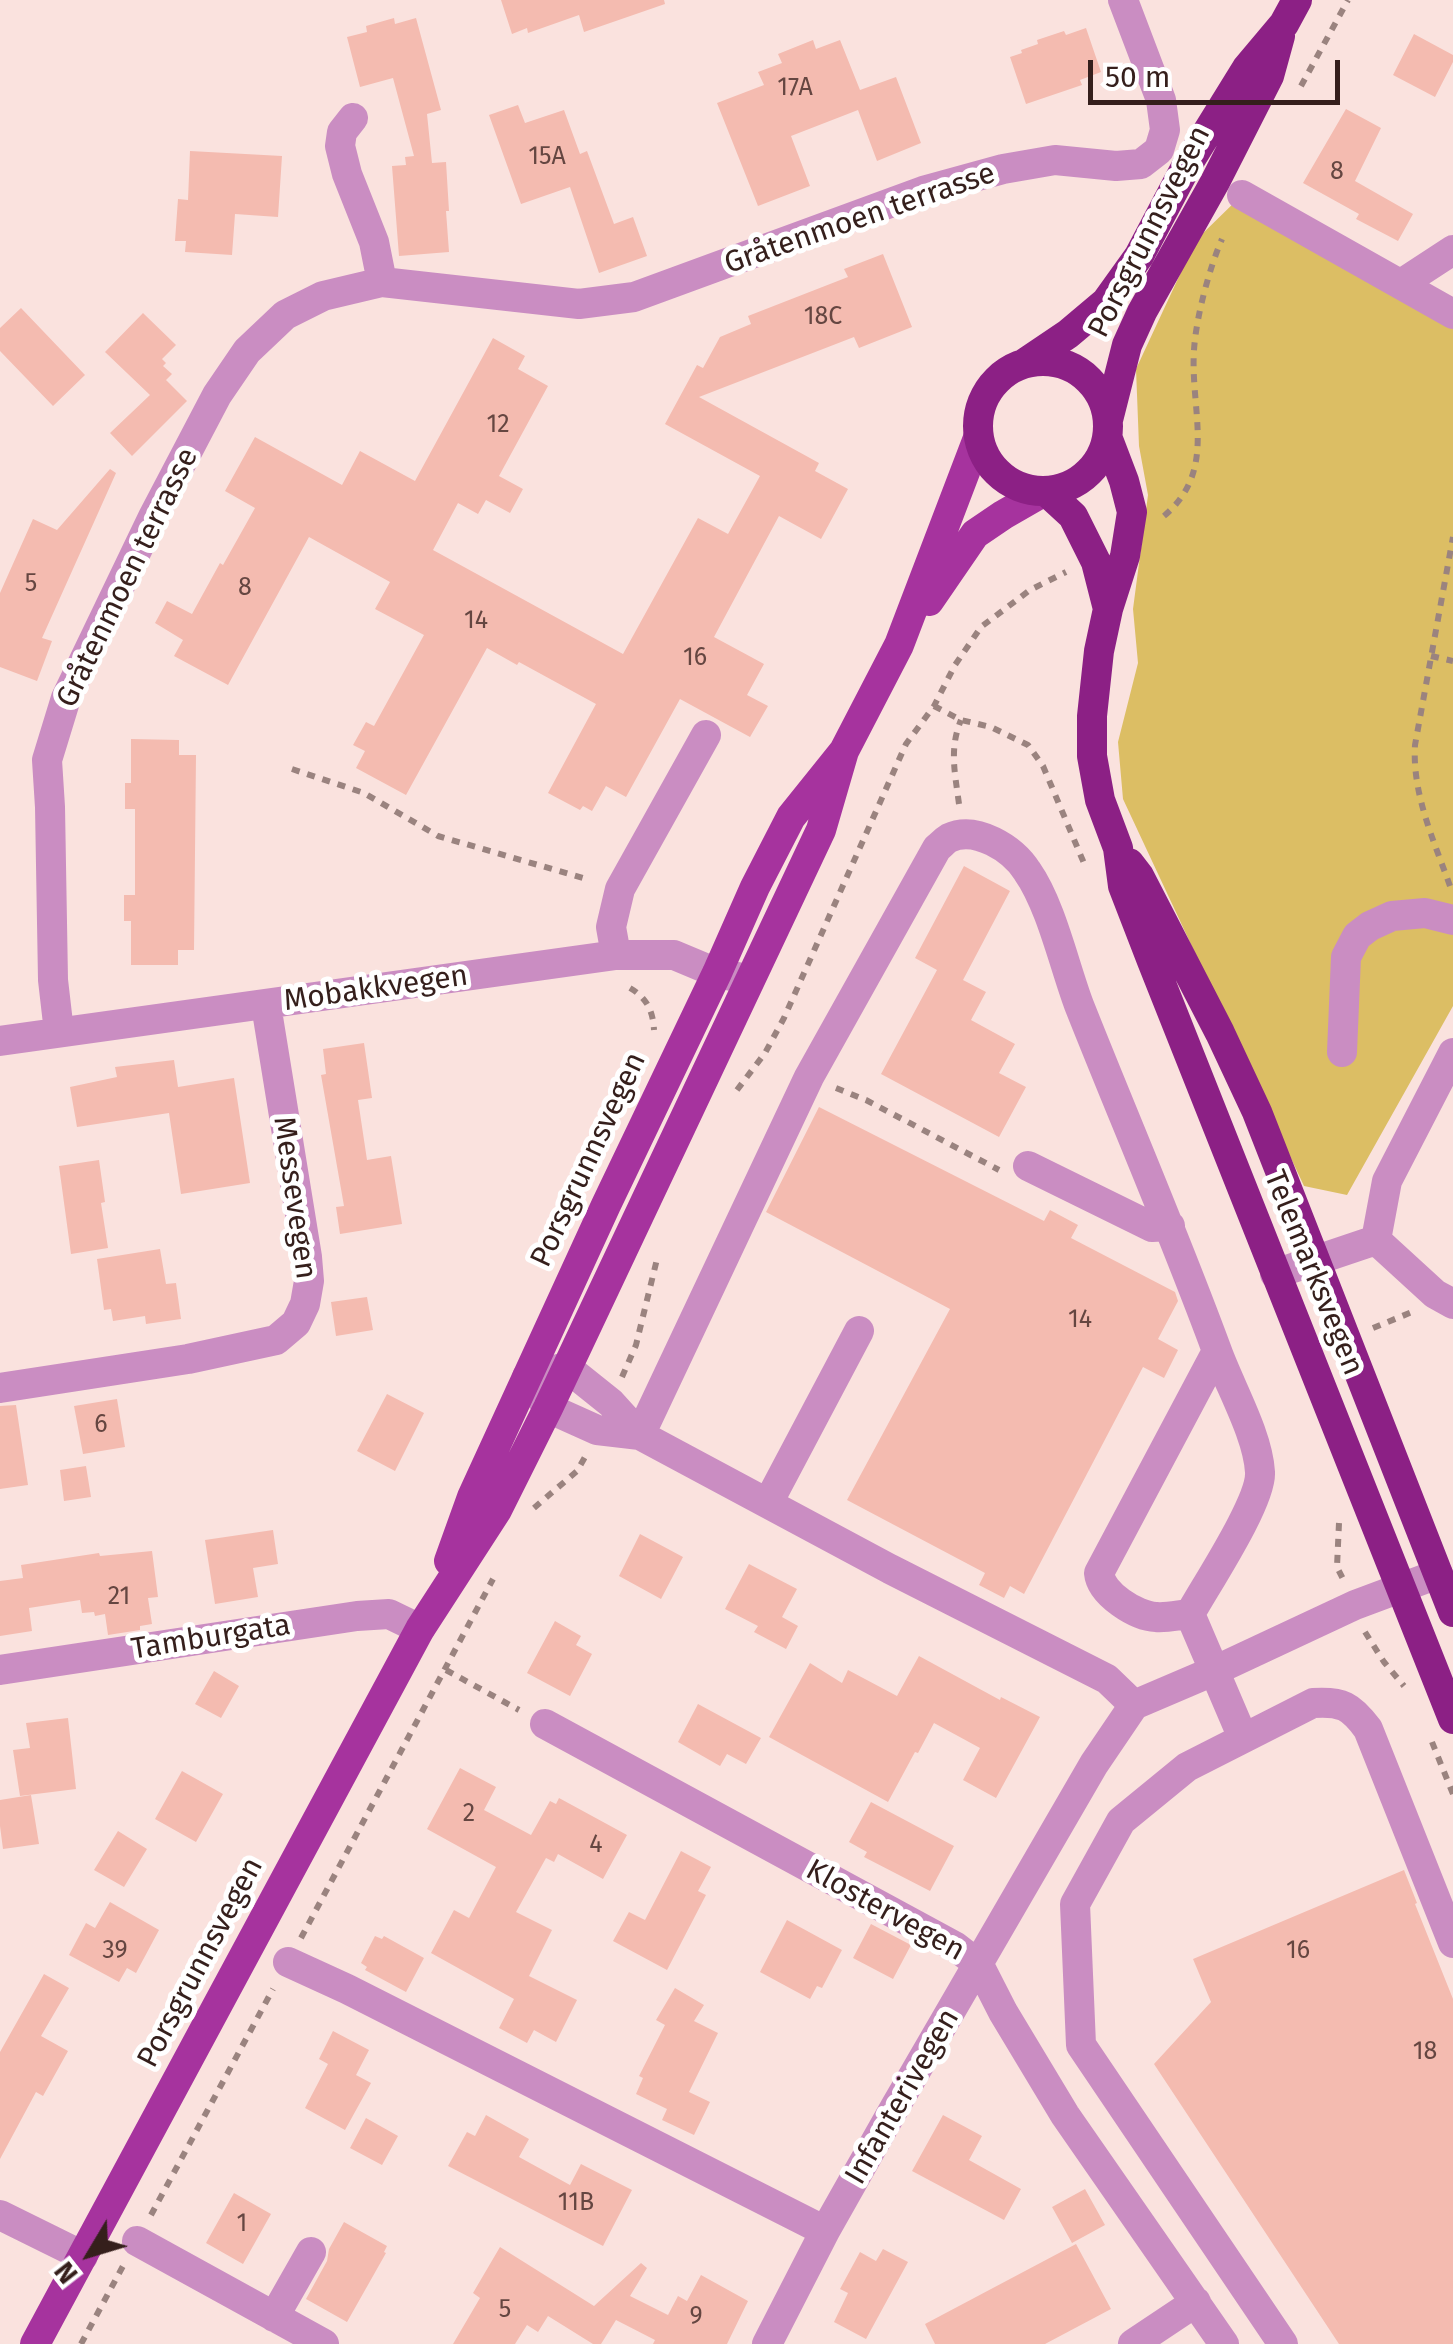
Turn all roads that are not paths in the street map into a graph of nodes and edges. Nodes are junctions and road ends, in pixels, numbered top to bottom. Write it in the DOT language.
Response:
graph roads {
  1 [pos="1123,0"];
  2 [pos="1290,12"];
  3 [pos="353,118"];
  4 [pos="1242,196"];
  5 [pos="1453,250"];
  6 [pos="382,282"];
  7 [pos="1401,284"];
  8 [pos="1453,314"];
  9 [pos="1024,363"];
  10 [pos="1108,429"];
  11 [pos="978,438"];
  12 [pos="1046,492"];
  13 [pos="1108,609"];
  14 [pos="899,644"];
  15 [pos="706,735"];
  16 [pos="844,751"];
  17 [pos="1118,848"];
  18 [pos="1453,920"];
  19 [pos="618,969"];
  20 [pos="717,973"];
  21 [pos="750,980"];
  22 [pos="266,1005"];
  23 [pos="58,1032"];
  24 [pos="0,1040"];
  25 [pos="1342,1052"];
  26 [pos="1453,1052"];
  27 [pos="1028,1166"];
  28 [pos="1170,1226"];
  29 [pos="1376,1240"];
  30 [pos="1315,1260"];
  31 [pos="1275,1274"];
  32 [pos="1444,1299"];
  33 [pos="860,1332"];
  34 [pos="1217,1351"];
  35 [pos="566,1367"];
  36 [pos="527,1377"];
  37 [pos="0,1388"];
  38 [pos="548,1408"];
  39 [pos="640,1435"];
  40 [pos="779,1509"];
  41 [pos="1438,1574"];
  42 [pos="1401,1589"];
  43 [pos="1453,1612"];
  44 [pos="1190,1614"];
  45 [pos="424,1622"];
  46 [pos="0,1670"];
  47 [pos="1216,1670"];
  48 [pos="1134,1706"];
  49 [pos="1453,1719"];
  50 [pos="545,1724"];
  51 [pos="1243,1738"];
  52 [pos="1453,1944"];
  53 [pos="288,1962"];
  54 [pos="980,1965"];
  55 [pos="0,2215"];
  56 [pos="826,2231"];
  57 [pos="137,2240"];
  58 [pos="310,2252"];
  59 [pos="82,2256"];
  60 [pos="1196,2302"];
  61 [pos="274,2317"];
  62 [pos="35,2344"];
  63 [pos="324,2344"];
  64 [pos="767,2344"];
  65 [pos="1133,2344"];
  66 [pos="1224,2344"];
  67 [pos="1283,2344"];
  1 -- 6 [label="street, Gråtenmoen terrasse"];
  2 -- 9 [label="highway, Porsgrunnsvegen"];
  2 -- 10 [label="highway, Porsgrunnsvegen"];
  3 -- 6 [label="street"];
  4 -- 7 [label="street"];
  5 -- 7 [label="street"];
  6 -- 23 [label="street, Gråtenmoen terrasse"];
  7 -- 8 [label="street"];
  9 -- 10 [label="highway, Porsgrunnsvegen"];
  9 -- 11 [label="highway, Porsgrunnsvegen"];
  10 -- 12 [label="highway, Porsgrunnsvegen"];
  10 -- 13 [label="highway, Telemarksvegen"];
  11 -- 12 [label="highway"];
  11 -- 14 [label="main road, Porsgrunnsvegen"];
  12 -- 13 [label="highway, Telemarksvegen"];
  12 -- 14 [label="main road, Porsgrunnsvegen"];
  13 -- 17 [label="highway, Telemarksvegen"];
  14 -- 16 [label="main road, Porsgrunnsvegen"];
  15 -- 19 [label="street"];
  16 -- 20 [label="main road, Porsgrunnsvegen"];
  16 -- 21 [label="main road, Porsgrunnsvegen"];
  17 -- 30 [label="highway, Telemarksvegen"];
  17 -- 31 [label="highway, Telemarksvegen"];
  18 -- 25 [label="street"];
  19 -- 20 [label="street, Mobakkvegen"];
  19 -- 22 [label="street, Mobakkvegen"];
  20 -- 21 [label="street, Mobakkvegen"];
  20 -- 36 [label="main road, Porsgrunnsvegen"];
  21 -- 35 [label="main road, Porsgrunnsvegen"];
  22 -- 23 [label="street, Mobakkvegen"];
  22 -- 37 [label="street, Messevegen"];
  23 -- 24 [label="street, Mobakkvegen"];
  26 -- 29 [label="street"];
  27 -- 28 [label="street"];
  28 -- 34 [label="street"];
  28 -- 39 [label="street"];
  29 -- 30 [label="street"];
  29 -- 32 [label="street"];
  30 -- 31 [label="street"];
  30 -- 41 [label="highway, Telemarksvegen"];
  31 -- 42 [label="highway, Telemarksvegen"];
  33 -- 40 [label="street"];
  34 -- 44 [label="street"];
  34 -- 44 [label="street"];
  35 -- 36 [label="street"];
  35 -- 38 [label="main road, Porsgrunnsvegen"];
  35 -- 39 [label="street"];
  36 -- 38 [label="street"];
  36 -- 45 [label="main road, Porsgrunnsvegen"];
  38 -- 39 [label="street"];
  38 -- 45 [label="main road, Porsgrunnsvegen"];
  39 -- 40 [label="street"];
  40 -- 48 [label="street"];
  41 -- 42 [label="street"];
  41 -- 43 [label="highway, Telemarksvegen"];
  42 -- 47 [label="street"];
  42 -- 49 [label="highway, Telemarksvegen"];
  44 -- 47 [label="street"];
  45 -- 46 [label="street, Tamburgata"];
  45 -- 59 [label="main road, Porsgrunnsvegen"];
  47 -- 48 [label="street"];
  47 -- 51 [label="street"];
  48 -- 54 [label="street, Infanterivegen"];
  50 -- 54 [label="street, Klostervegen"];
  51 -- 52 [label="street"];
  51 -- 67 [label="street"];
  53 -- 56 [label="street"];
  54 -- 56 [label="street, Infanterivegen"];
  54 -- 60 [label="street, Klostervegen"];
  55 -- 59 [label="street"];
  56 -- 64 [label="street, Infanterivegen"];
  57 -- 61 [label="street"];
  58 -- 61 [label="street"];
  59 -- 62 [label="main road, Porsgrunnsvegen"];
  60 -- 65 [label="street"];
  60 -- 66 [label="street, Klostervegen"];
  61 -- 63 [label="street"];
}
